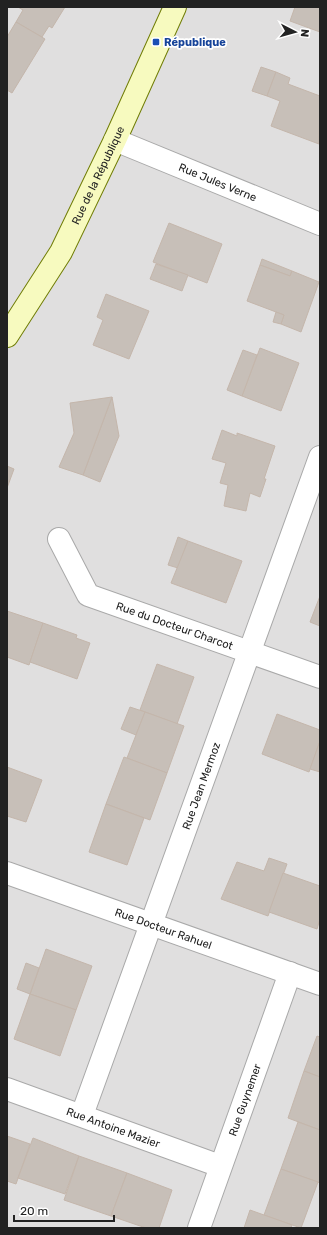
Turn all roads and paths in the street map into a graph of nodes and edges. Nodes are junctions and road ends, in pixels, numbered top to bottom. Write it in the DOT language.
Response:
graph roads {
  1 [pos="174,7"];
  2 [pos="115,140"];
  3 [pos="320,224"];
  4 [pos="7,336"];
  5 [pos="320,457"];
  6 [pos="60,539"];
  7 [pos="249,651"];
  8 [pos="320,677"];
  9 [pos="7,873"];
  10 [pos="151,924"];
  11 [pos="290,973"];
  12 [pos="320,984"];
  13 [pos="7,1089"];
  14 [pos="82,1115"];
  15 [pos="220,1166"];
  16 [pos="199,1228"];
  1 -- 2 [label="main road, Rue de la République"];
  2 -- 3 [label="street, Rue Jules Verne"];
  2 -- 4 [label="main road, Rue de la République"];
  5 -- 7 [label="street, Rue Jean Mermoz"];
  6 -- 7 [label="street, Rue du Docteur Charcot"];
  7 -- 8 [label="street, Rue du Docteur Charcot"];
  7 -- 10 [label="street, Rue Jean Mermoz"];
  9 -- 10 [label="street, Rue Docteur Rahuel"];
  10 -- 11 [label="street, Rue Docteur Rahuel"];
  10 -- 14 [label="street, Rue Jean Mermoz"];
  11 -- 12 [label="street, Rue Docteur Rahuel"];
  11 -- 15 [label="street, Rue Guynemer"];
  13 -- 14 [label="street, Rue Antoine Mazier"];
  14 -- 15 [label="street, Rue Antoine Mazier"];
  15 -- 16 [label="street, Rue Guynemer"];
}
